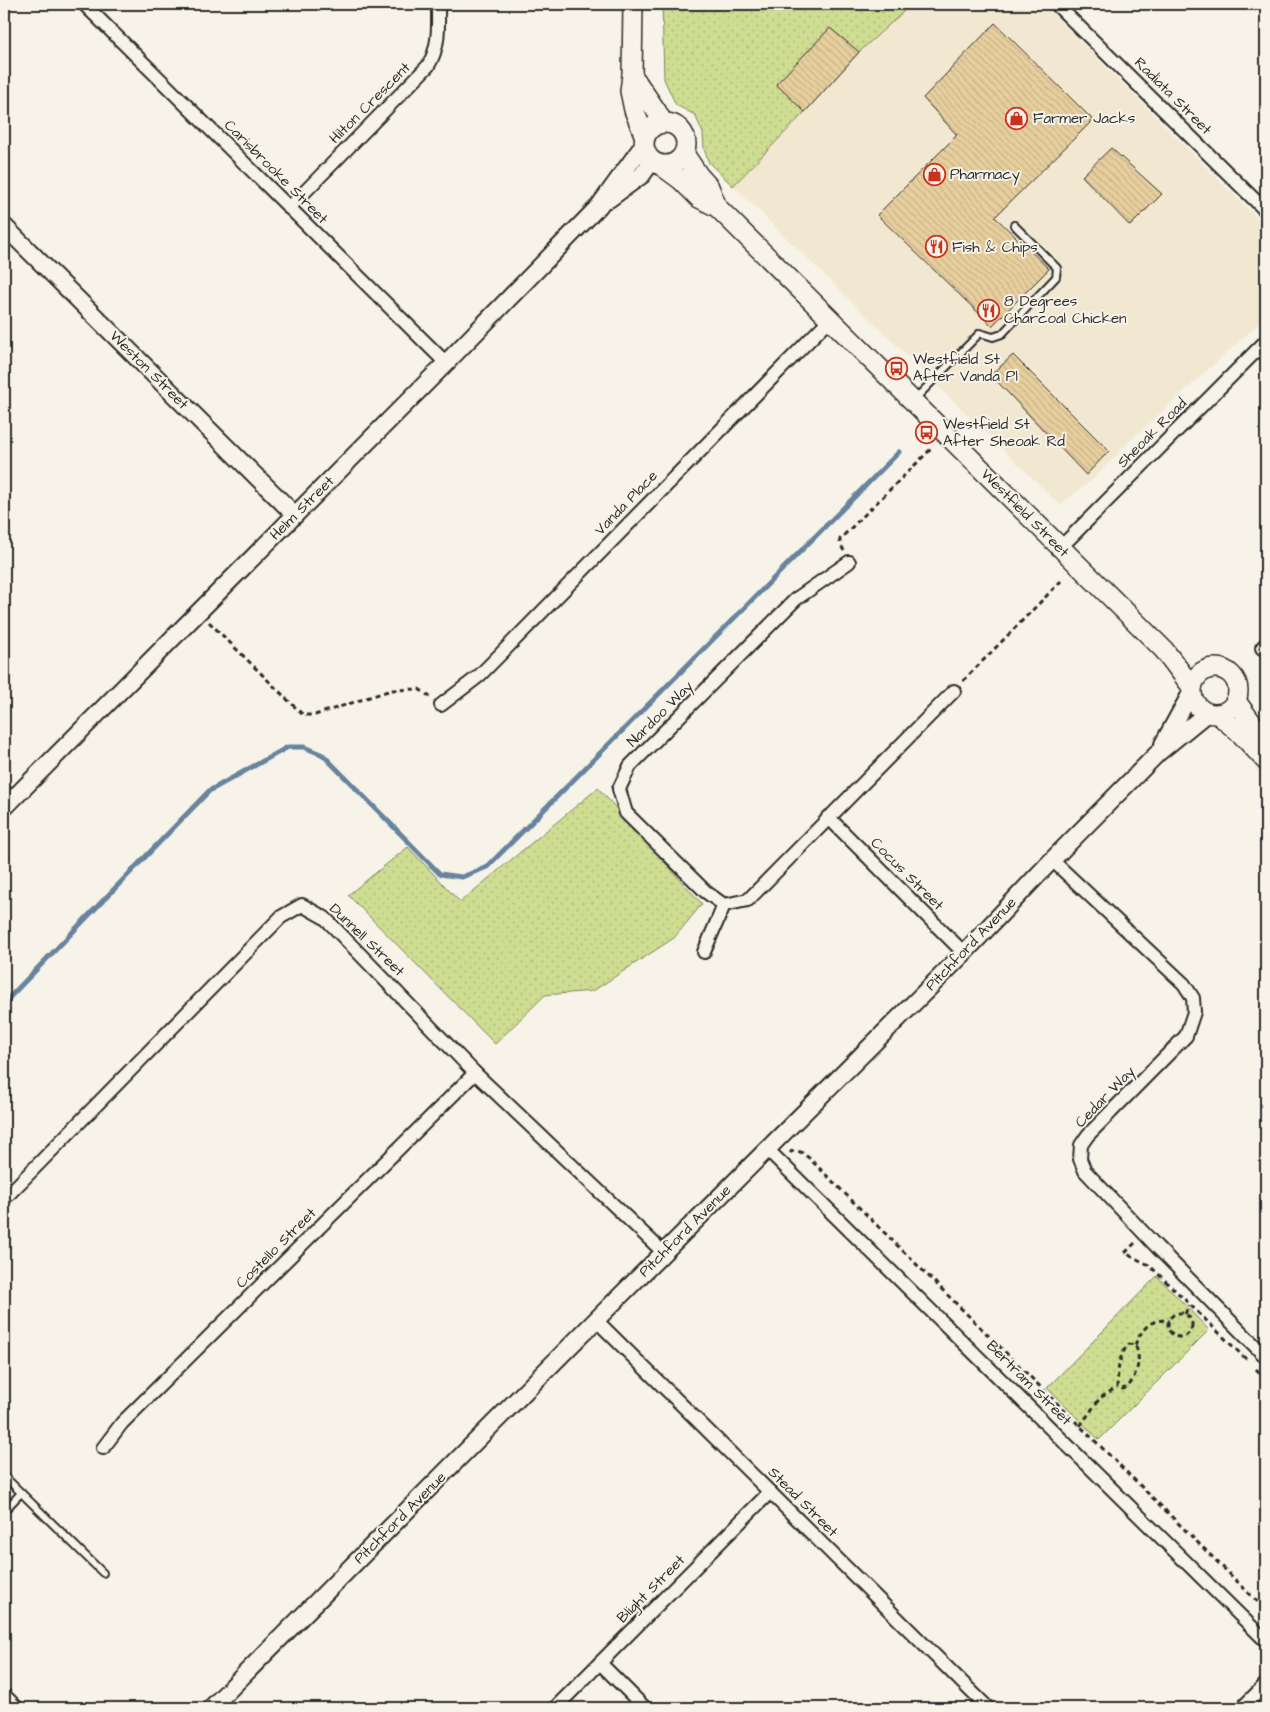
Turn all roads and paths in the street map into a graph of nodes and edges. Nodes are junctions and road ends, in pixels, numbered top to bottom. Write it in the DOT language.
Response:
graph roads {
  1 [pos="84,4"];
  2 [pos="438,4"];
  3 [pos="633,4"];
  4 [pos="1056,4"];
  5 [pos="632,75"];
  6 [pos="662,123"];
  7 [pos="644,141"];
  8 [pos="685,155"];
  9 [pos="657,163"];
  10 [pos="599,206"];
  11 [pos="717,206"];
  12 [pos="289,208"];
  13 [pos="1266,211"];
  14 [pos="1014,225"];
  15 [pos="4,226"];
  16 [pos="830,319"];
  17 [pos="1266,341"];
  18 [pos="446,363"];
  19 [pos="913,401"];
  20 [pos="932,449"];
  21 [pos="295,515"];
  22 [pos="840,543"];
  23 [pos="1060,548"];
  24 [pos="849,562"];
  25 [pos="1062,580"];
  26 [pos="199,612"];
  27 [pos="1164,650"];
  28 [pos="1210,668"];
  29 [pos="1192,690"];
  30 [pos="954,691"];
  31 [pos="1236,701"];
  32 [pos="441,705"];
  33 [pos="1213,714"];
  34 [pos="1266,742"];
  35 [pos="1158,753"];
  36 [pos="1266,761"];
  37 [pos="4,808"];
  38 [pos="828,817"];
  39 [pos="1052,860"];
  40 [pos="724,904"];
  41 [pos="704,952"];
  42 [pos="964,953"];
  43 [pos="475,1073"];
  44 [pos="767,1149"];
  45 [pos="781,1162"];
  46 [pos="4,1199"];
  47 [pos="1145,1234"];
  48 [pos="663,1252"];
  49 [pos="1189,1305"];
  50 [pos="1185,1314"];
  51 [pos="596,1320"];
  52 [pos="1169,1321"];
  53 [pos="1135,1345"];
  54 [pos="1266,1357"];
  55 [pos="1266,1379"];
  56 [pos="1117,1387"];
  57 [pos="1080,1426"];
  58 [pos="103,1448"];
  59 [pos="4,1476"];
  60 [pos="21,1492"];
  61 [pos="770,1492"];
  62 [pos="4,1511"];
  63 [pos="103,1573"];
  64 [pos="1266,1610"];
  65 [pos="1266,1641"];
  66 [pos="600,1663"];
  67 [pos="1266,1684"];
  68 [pos="4,1695"];
  69 [pos="17,1708"];
  70 [pos="211,1708"];
  71 [pos="555,1708"];
  72 [pos="646,1708"];
  73 [pos="988,1708"];
  74 [pos="1242,1708"];
  1 -- 12 [label="street, Carisbrooke Street"];
  2 -- 12 [label="street, Hilton Crescent"];
  3 -- 5 [label="main road"];
  4 -- 13 [label="street, Radiata Street"];
  5 -- 6 [label="main road"];
  5 -- 7 [label="main road"];
  6 -- 7 [label="main road"];
  6 -- 8 [label="main road"];
  7 -- 9 [label="main road"];
  7 -- 10 [label="street, Helm Street"];
  8 -- 9 [label="main road"];
  8 -- 11 [label="main road, Westfield Street"];
  9 -- 10 [label="street, Helm Street"];
  9 -- 11 [label="main road, Westfield Street"];
  10 -- 18 [label="street, Helm Street"];
  11 -- 16 [label="main road, Westfield Street"];
  12 -- 18 [label="street, Carisbrooke Street"];
  14 -- 19 [label="lane"];
  15 -- 21 [label="street, Weston Street"];
  16 -- 19 [label="main road, Westfield Street"];
  16 -- 32 [label="street, Vanda Place"];
  17 -- 23 [label="street, Sheoak Road"];
  18 -- 21 [label="street, Helm Street"];
  19 -- 23 [label="main road, Westfield Street"];
  20 -- 22 [label="path"];
  21 -- 26 [label="street, Helm Street"];
  23 -- 27 [label="main road, Westfield Street"];
  24 -- 40 [label="street, Nardoo Way"];
  25 -- 30 [label="path"];
  26 -- 32 [label="path"];
  26 -- 37 [label="street, Helm Street"];
  27 -- 28 [label="main road, Westfield Street"];
  27 -- 29 [label="main road, Westfield Street"];
  28 -- 29 [label="main road"];
  28 -- 31 [label="main road"];
  29 -- 33 [label="main road"];
  29 -- 35 [label="street, Pitchford Avenue"];
  30 -- 38 [label="street"];
  31 -- 33 [label="main road"];
  31 -- 34 [label="main road"];
  33 -- 35 [label="street, Pitchford Avenue"];
  33 -- 36 [label="main road"];
  35 -- 39 [label="street, Pitchford Avenue"];
  38 -- 40 [label="street"];
  38 -- 42 [label="street, Cocus Street"];
  39 -- 42 [label="street, Pitchford Avenue"];
  39 -- 47 [label="street, Cedar Way"];
  40 -- 41 [label="street"];
  42 -- 44 [label="street, Pitchford Avenue"];
  43 -- 46 [label="street, Dunnell Street"];
  43 -- 48 [label="street, Dunnell Street"];
  43 -- 58 [label="street, Costello Street"];
  44 -- 45 [label="street, Bertram Street"];
  44 -- 48 [label="street, Pitchford Avenue"];
  45 -- 57 [label="path"];
  45 -- 65 [label="street, Bertram Street"];
  47 -- 49 [label="path"];
  47 -- 54 [label="street, Cedar Way"];
  48 -- 51 [label="street, Pitchford Avenue"];
  49 -- 50 [label="path"];
  49 -- 55 [label="path"];
  50 -- 52 [label="path"];
  50 -- 52 [label="path"];
  51 -- 61 [label="street, Stead Street"];
  51 -- 70 [label="street, Pitchford Avenue"];
  52 -- 53 [label="path"];
  53 -- 56 [label="path"];
  53 -- 56 [label="path"];
  56 -- 57 [label="path"];
  57 -- 64 [label="path"];
  59 -- 60 [label="lane"];
  60 -- 62 [label="lane"];
  60 -- 63 [label="lane"];
  61 -- 66 [label="street, Blight Street"];
  61 -- 73 [label="street, Stead Street"];
  66 -- 71 [label="street, Blight Street"];
  66 -- 72 [label="street"];
  67 -- 74 [label="street"];
  68 -- 69 [label="street"];
}
